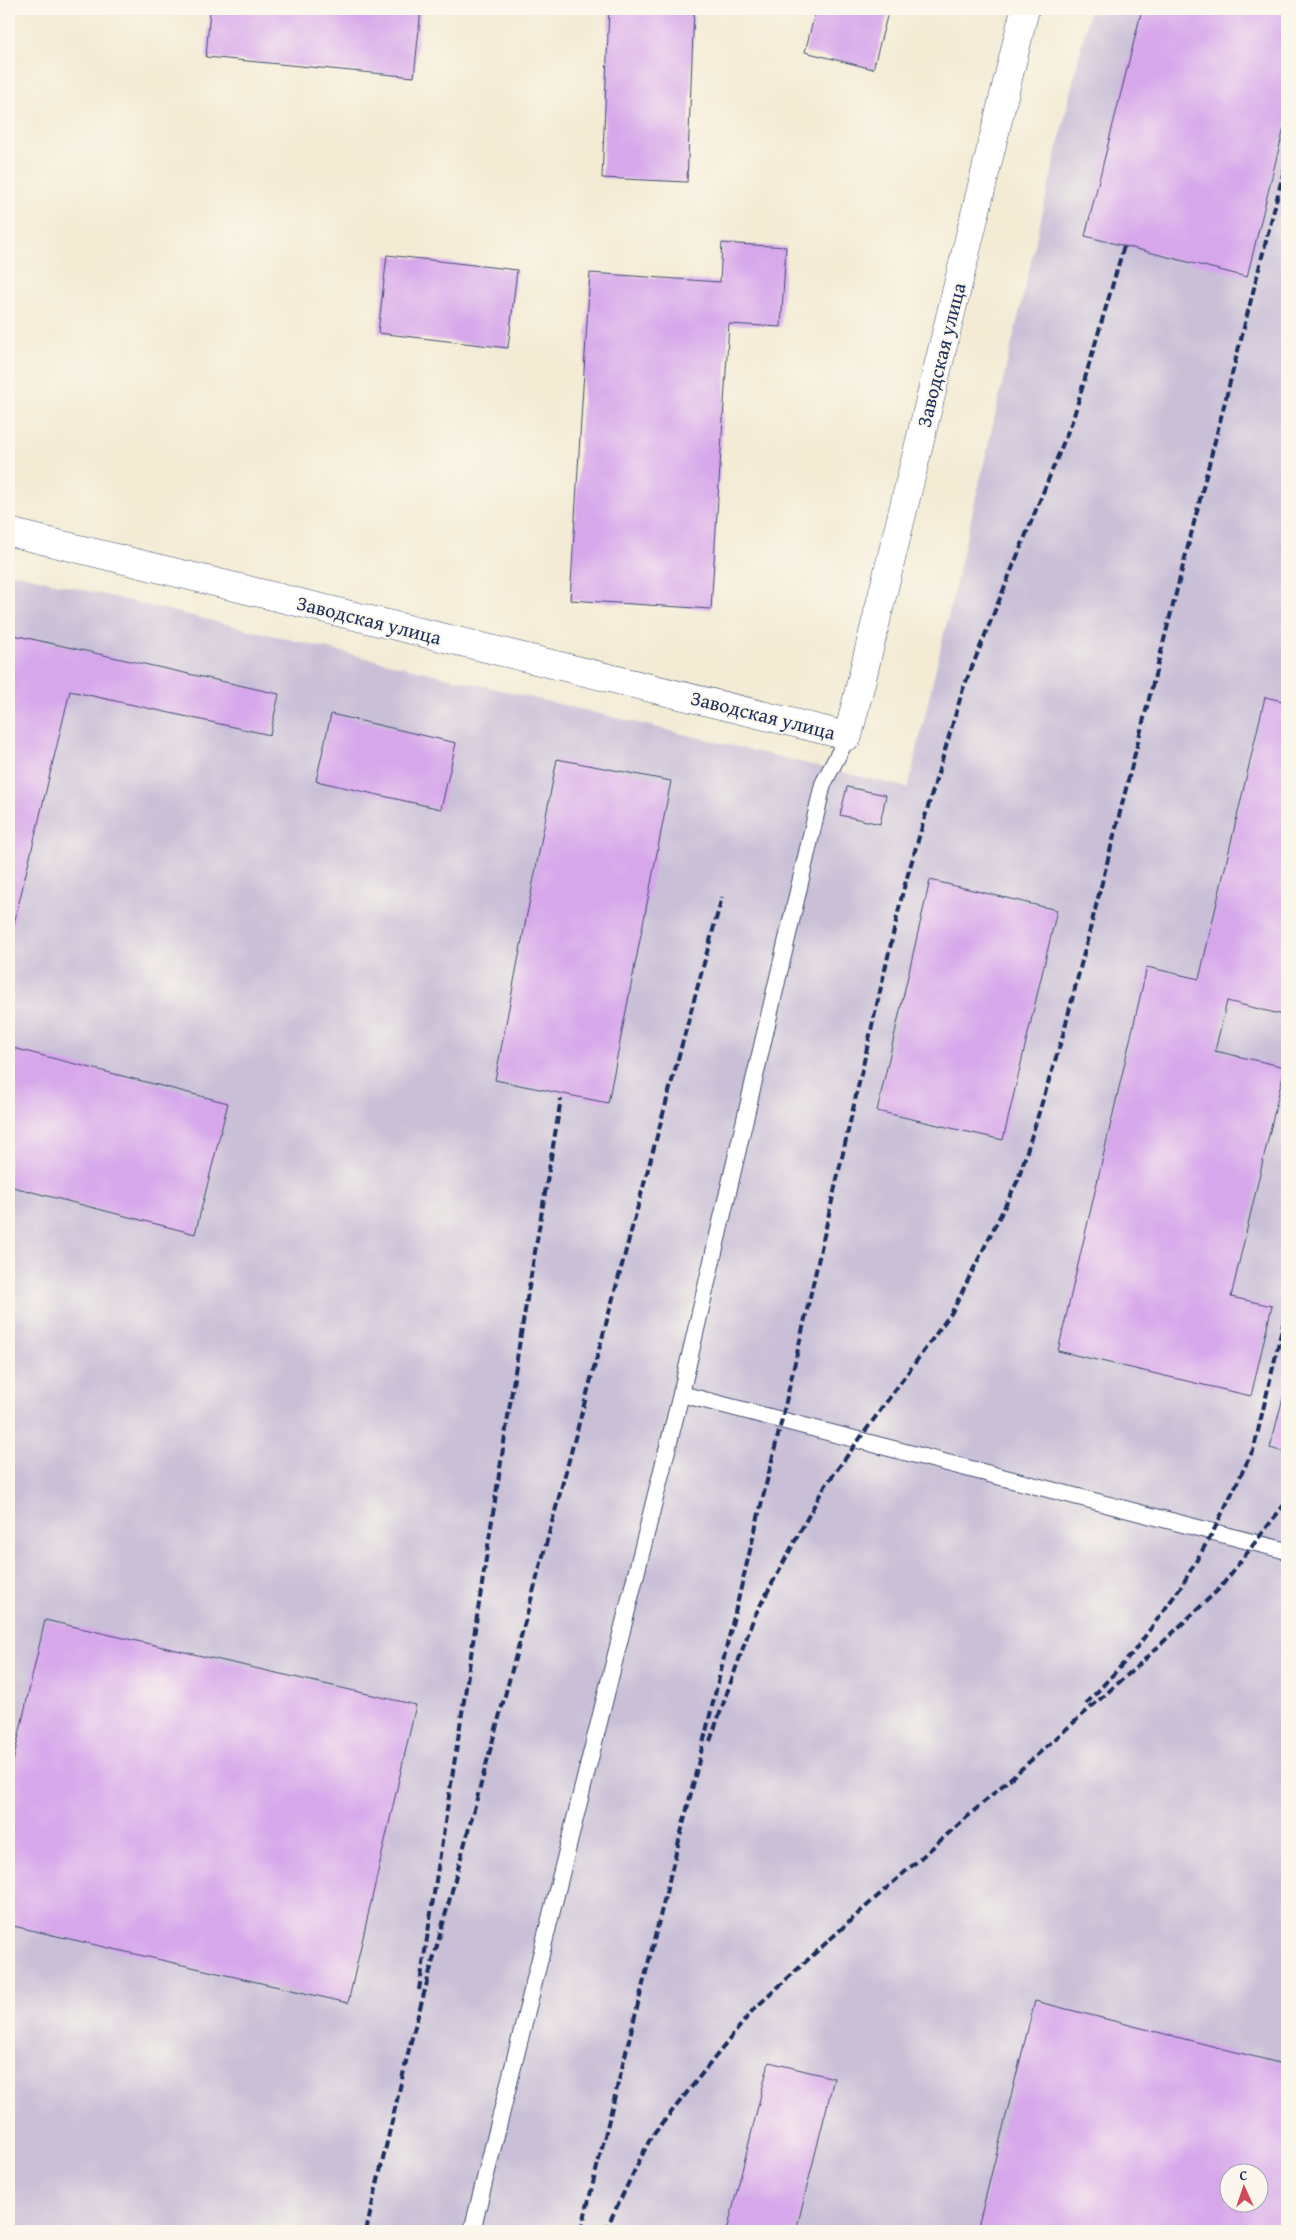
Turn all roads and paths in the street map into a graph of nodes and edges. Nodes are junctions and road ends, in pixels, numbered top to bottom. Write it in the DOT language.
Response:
graph roads {
  1 [pos="1025,9"];
  2 [pos="9,532"];
  3 [pos="848,736"];
  4 [pos="681,1394"];
  5 [pos="1287,1551"];
  6 [pos="472,2231"];
  1 -- 3 [label="street, Заводская улица"];
  2 -- 3 [label="street, Заводская улица"];
  3 -- 4 [label="lane"];
  4 -- 5 [label="lane"];
  4 -- 6 [label="lane"];
}
